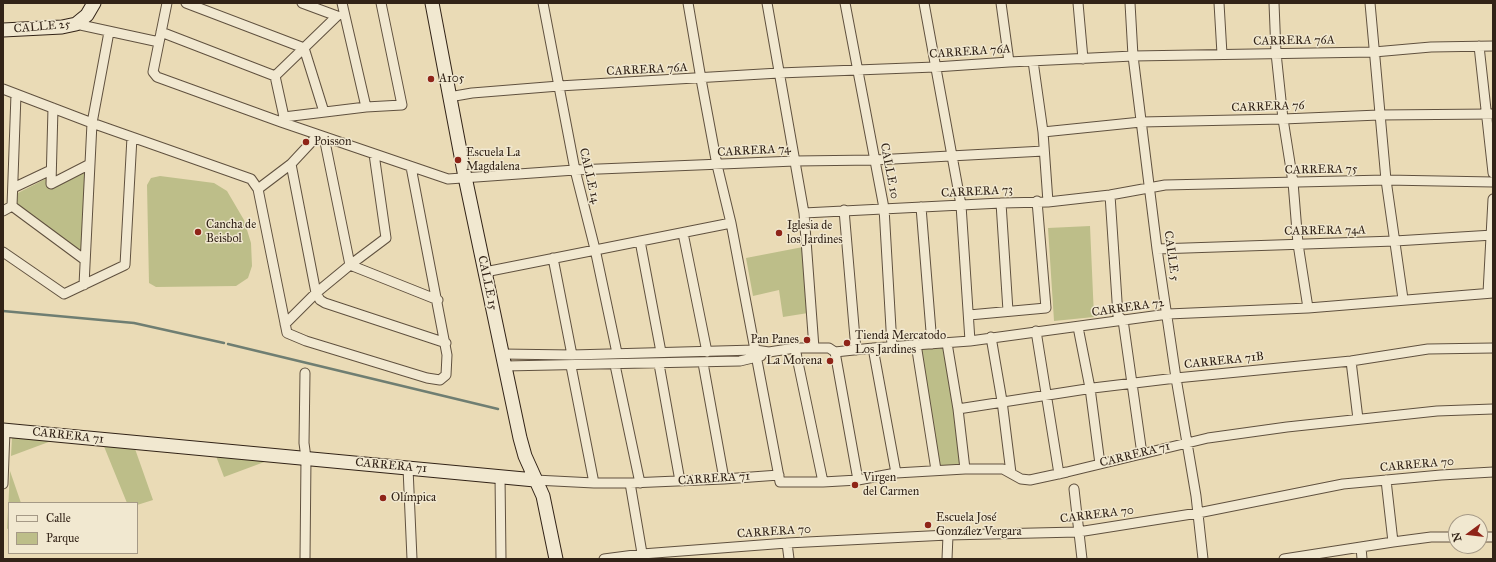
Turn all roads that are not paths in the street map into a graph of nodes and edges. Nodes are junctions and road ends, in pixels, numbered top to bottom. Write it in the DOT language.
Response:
graph roads {
  1 [pos="94,3"];
  2 [pos="168,3"];
  3 [pos="186,3"];
  4 [pos="302,3"];
  5 [pos="342,3"];
  6 [pos="381,3"];
  7 [pos="434,3"];
  8 [pos="543,3"];
  9 [pos="688,3"];
  10 [pos="767,3"];
  11 [pos="845,3"];
  12 [pos="924,3"];
  13 [pos="1001,3"];
  14 [pos="1078,3"];
  15 [pos="1130,3"];
  16 [pos="1219,3"];
  17 [pos="1274,3"];
  18 [pos="1370,3"];
  19 [pos="76,24"];
  20 [pos="3,30"];
  21 [pos="109,32"];
  22 [pos="161,32"];
  23 [pos="159,42"];
  24 [pos="1479,46"];
  25 [pos="1493,46"];
  26 [pos="304,48"];
  27 [pos="1374,52"];
  28 [pos="1276,53"];
  29 [pos="1222,54"];
  30 [pos="1133,56"];
  31 [pos="1083,58"];
  32 [pos="1033,61"];
  33 [pos="1009,62"];
  34 [pos="935,67"];
  35 [pos="858,70"];
  36 [pos="779,73"];
  37 [pos="275,76"];
  38 [pos="701,79"];
  39 [pos="558,86"];
  40 [pos="3,89"];
  41 [pos="16,94"];
  42 [pos="449,96"];
  43 [pos="366,107"];
  44 [pos="53,108"];
  45 [pos="324,112"];
  46 [pos="1489,114"];
  47 [pos="1379,115"];
  48 [pos="282,119"];
  49 [pos="1283,119"];
  50 [pos="1141,122"];
  51 [pos="92,123"];
  52 [pos="1043,132"];
  53 [pos="132,136"];
  54 [pos="321,136"];
  55 [pos="1044,151"];
  56 [pos="374,154"];
  57 [pos="952,157"];
  58 [pos="875,160"];
  59 [pos="795,161"];
  60 [pos="90,164"];
  61 [pos="291,164"];
  62 [pos="717,165"];
  63 [pos="412,167"];
  64 [pos="51,170"];
  65 [pos="575,170"];
  66 [pos="1493,174"];
  67 [pos="464,178"];
  68 [pos="1386,180"];
  69 [pos="1293,182"];
  70 [pos="1493,182"];
  71 [pos="1150,187"];
  72 [pos="13,188"];
  73 [pos="258,189"];
  74 [pos="1110,195"];
  75 [pos="1493,199"];
  76 [pos="1037,201"];
  77 [pos="1001,202"];
  78 [pos="1048,202"];
  79 [pos="961,205"];
  80 [pos="12,206"];
  81 [pos="921,207"];
  82 [pos="884,208"];
  83 [pos="3,210"];
  84 [pos="844,210"];
  85 [pos="804,213"];
  86 [pos="731,223"];
  87 [pos="683,233"];
  88 [pos="1492,235"];
  89 [pos="640,241"];
  90 [pos="1395,241"];
  91 [pos="1298,244"];
  92 [pos="595,249"];
  93 [pos="1157,249"];
  94 [pos="5,256"];
  95 [pos="553,258"];
  96 [pos="85,260"];
  97 [pos="350,264"];
  98 [pos="484,272"];
  99 [pos="84,285"];
  100 [pos="316,293"];
  101 [pos="1490,293"];
  102 [pos="1403,299"];
  103 [pos="438,300"];
  104 [pos="1308,308"];
  105 [pos="1008,311"];
  106 [pos="969,314"];
  107 [pos="1168,314"];
  108 [pos="1124,320"];
  109 [pos="285,324"];
  110 [pos="1078,326"];
  111 [pos="1036,331"];
  112 [pos="991,337"];
  113 [pos="970,341"];
  114 [pos="446,343"];
  115 [pos="948,343"];
  116 [pos="916,344"];
  117 [pos="932,344"];
  118 [pos="892,346"];
  119 [pos="795,348"];
  120 [pos="814,348"];
  121 [pos="873,348"];
  122 [pos="1493,348"];
  123 [pos="856,350"];
  124 [pos="661,352"];
  125 [pos="707,352"];
  126 [pos="835,352"];
  127 [pos="617,354"];
  128 [pos="756,354"];
  129 [pos="572,355"];
  130 [pos="504,360"];
  131 [pos="1351,360"];
  132 [pos="704,363"];
  133 [pos="659,364"];
  134 [pos="615,365"];
  135 [pos="571,366"];
  136 [pos="305,373"];
  137 [pos="1176,378"];
  138 [pos="1133,383"];
  139 [pos="1090,388"];
  140 [pos="1047,395"];
  141 [pos="1002,401"];
  142 [pos="958,409"];
  143 [pos="1493,409"];
  144 [pos="1358,419"];
  145 [pos="4,430"];
  146 [pos="1186,442"];
  147 [pos="1142,454"];
  148 [pos="306,458"];
  149 [pos="1100,464"];
  150 [pos="408,468"];
  151 [pos="965,469"];
  152 [pos="936,470"];
  153 [pos="1493,472"];
  154 [pos="896,473"];
  155 [pos="1012,473"];
  156 [pos="1059,474"];
  157 [pos="500,476"];
  158 [pos="779,478"];
  159 [pos="724,479"];
  160 [pos="535,480"];
  161 [pos="858,480"];
  162 [pos="1386,480"];
  163 [pos="680,481"];
  164 [pos="823,482"];
  165 [pos="594,483"];
  166 [pos="635,483"];
  167 [pos="3,484"];
  168 [pos="1074,489"];
  169 [pos="1198,513"];
  170 [pos="1078,532"];
  171 [pos="948,535"];
  172 [pos="1448,537"];
  173 [pos="1392,542"];
  174 [pos="787,543"];
  175 [pos="1361,547"];
  176 [pos="642,556"];
  177 [pos="304,559"];
  178 [pos="412,559"];
  179 [pos="501,559"];
  180 [pos="556,559"];
  181 [pos="604,559"];
  182 [pos="789,559"];
  183 [pos="947,559"];
  184 [pos="1082,559"];
  185 [pos="1203,559"];
  186 [pos="1284,559"];
  187 [pos="1362,559"];
  1 -- 19 [label="street, CALLE 25"];
  2 -- 22 [label="street, CARRERA 74"];
  3 -- 26 [label="street"];
  4 -- 26 [label="street"];
  5 -- 43 [label="street"];
  6 -- 43 [label="street"];
  7 -- 42 [label="street, CALLE 15"];
  8 -- 39 [label="street, CALLE 14"];
  9 -- 38 [label="street"];
  10 -- 36 [label="street"];
  11 -- 35 [label="street, CALLE 10"];
  12 -- 34 [label="street"];
  13 -- 33 [label="street"];
  14 -- 31 [label="street"];
  15 -- 30 [label="street, CALLE 5"];
  16 -- 29 [label="street"];
  17 -- 28 [label="street"];
  18 -- 27 [label="street"];
  19 -- 20 [label="street, CALLE 25"];
  19 -- 21 [label="street"];
  21 -- 23 [label="street"];
  21 -- 51 [label="street"];
  22 -- 23 [label="street, CARRERA 74"];
  22 -- 37 [label="street"];
  23 -- 48 [label="street, CARRERA 74"];
  24 -- 25 [label="street, CARRERA 76A"];
  24 -- 27 [label="street, CARRERA 76A"];
  24 -- 46 [label="street"];
  26 -- 37 [label="street"];
  26 -- 45 [label="street"];
  27 -- 28 [label="street, CARRERA 76A"];
  27 -- 47 [label="street"];
  28 -- 29 [label="street, CARRERA 76A"];
  28 -- 49 [label="street"];
  29 -- 30 [label="street, CARRERA 76A"];
  30 -- 31 [label="street, CARRERA 76A"];
  30 -- 50 [label="street, CALLE 5"];
  31 -- 32 [label="street, CARRERA 76A"];
  32 -- 33 [label="street, CARRERA 76A"];
  32 -- 52 [label="street"];
  33 -- 34 [label="street, CARRERA 76A"];
  34 -- 35 [label="street, CARRERA 76A"];
  34 -- 57 [label="street"];
  35 -- 36 [label="street, CARRERA 76A"];
  35 -- 58 [label="street, CALLE 10"];
  36 -- 38 [label="street, CARRERA 76A"];
  36 -- 59 [label="street"];
  37 -- 48 [label="street"];
  38 -- 39 [label="street, CARRERA 76A"];
  38 -- 62 [label="street"];
  39 -- 42 [label="street, CARRERA 76A"];
  39 -- 65 [label="street, CALLE 14"];
  40 -- 41 [label="street"];
  41 -- 44 [label="street"];
  41 -- 72 [label="street"];
  42 -- 67 [label="street, CALLE 15"];
  43 -- 45 [label="street"];
  44 -- 51 [label="street"];
  44 -- 64 [label="street"];
  45 -- 48 [label="street"];
  46 -- 47 [label="street, CARRERA 76"];
  46 -- 66 [label="street"];
  47 -- 49 [label="street, CARRERA 76"];
  47 -- 68 [label="street"];
  48 -- 54 [label="street, CARRERA 74"];
  49 -- 50 [label="street, CARRERA 76"];
  49 -- 69 [label="street"];
  50 -- 52 [label="street, CARRERA 76"];
  50 -- 71 [label="street, CALLE 5"];
  51 -- 53 [label="street"];
  51 -- 60 [label="street"];
  52 -- 55 [label="street"];
  53 -- 73 [label="street"];
  53 -- 99 [label="street"];
  54 -- 56 [label="street, CARRERA 74"];
  54 -- 61 [label="street"];
  54 -- 97 [label="street"];
  55 -- 57 [label="street, CARRERA 74"];
  55 -- 78 [label="street"];
  56 -- 63 [label="street, CARRERA 74"];
  56 -- 97 [label="street"];
  57 -- 58 [label="street, CARRERA 74"];
  57 -- 79 [label="street"];
  58 -- 59 [label="street, CARRERA 74"];
  58 -- 82 [label="street, CALLE 10"];
  59 -- 62 [label="street, CARRERA 74"];
  59 -- 85 [label="street"];
  60 -- 64 [label="street"];
  60 -- 96 [label="street"];
  61 -- 73 [label="street"];
  61 -- 100 [label="street"];
  62 -- 65 [label="street, CARRERA 74"];
  62 -- 86 [label="street"];
  63 -- 67 [label="street, CARRERA 74"];
  63 -- 103 [label="street"];
  64 -- 72 [label="street"];
  65 -- 67 [label="street, CARRERA 74"];
  65 -- 92 [label="street, CALLE 14"];
  67 -- 98 [label="street, CALLE 15"];
  68 -- 69 [label="street, CARRERA 75"];
  68 -- 70 [label="street, CARRERA 75"];
  68 -- 90 [label="street"];
  69 -- 71 [label="street, CARRERA 75"];
  69 -- 91 [label="street"];
  71 -- 74 [label="street, CARRERA 73"];
  71 -- 93 [label="street, CALLE 5"];
  72 -- 80 [label="street"];
  73 -- 109 [label="street"];
  74 -- 78 [label="street, CARRERA 73"];
  74 -- 108 [label="street"];
  75 -- 88 [label="street"];
  76 -- 77 [label="street, CARRERA 73"];
  76 -- 78 [label="street, CARRERA 73"];
  76 -- 105 [label="street"];
  77 -- 79 [label="street, CARRERA 73"];
  77 -- 105 [label="street"];
  79 -- 81 [label="street, CARRERA 73"];
  79 -- 106 [label="street"];
  80 -- 83 [label="street"];
  80 -- 96 [label="street"];
  81 -- 82 [label="street, CARRERA 73"];
  81 -- 117 [label="street"];
  82 -- 84 [label="street, CARRERA 73"];
  82 -- 118 [label="street, CALLE 10"];
  84 -- 85 [label="street, CARRERA 73"];
  84 -- 123 [label="street"];
  85 -- 120 [label="street"];
  86 -- 87 [label="street"];
  86 -- 128 [label="street"];
  87 -- 89 [label="street"];
  87 -- 125 [label="street"];
  88 -- 90 [label="street, CARRERA 74A"];
  88 -- 101 [label="street"];
  89 -- 92 [label="street"];
  89 -- 124 [label="street"];
  90 -- 91 [label="street, CARRERA 74A"];
  90 -- 102 [label="street"];
  91 -- 93 [label="street, CARRERA 74A"];
  91 -- 104 [label="street"];
  92 -- 95 [label="street"];
  92 -- 127 [label="street, CALLE 14"];
  93 -- 107 [label="street, CALLE 5"];
  94 -- 99 [label="street"];
  95 -- 98 [label="street"];
  95 -- 129 [label="street"];
  96 -- 99 [label="street"];
  97 -- 100 [label="street"];
  97 -- 103 [label="street"];
  98 -- 130 [label="street, CALLE 15"];
  100 -- 109 [label="street"];
  100 -- 114 [label="street"];
  101 -- 102 [label="street, CARRERA 72"];
  102 -- 104 [label="street, CARRERA 72"];
  103 -- 114 [label="street"];
  104 -- 107 [label="street, CARRERA 72"];
  105 -- 106 [label="street"];
  106 -- 113 [label="street"];
  107 -- 108 [label="street, CARRERA 72"];
  107 -- 137 [label="street, CALLE 5"];
  108 -- 110 [label="street, CARRERA 72"];
  108 -- 138 [label="street"];
  109 -- 114 [label="street"];
  110 -- 111 [label="street, CARRERA 72"];
  110 -- 139 [label="street"];
  111 -- 112 [label="street, CARRERA 72"];
  111 -- 140 [label="street"];
  112 -- 113 [label="street, CARRERA 72"];
  112 -- 141 [label="street"];
  113 -- 115 [label="street, CARRERA 72"];
  115 -- 117 [label="street, CARRERA 72"];
  115 -- 142 [label="street"];
  116 -- 117 [label="street, CARRERA 72"];
  116 -- 118 [label="street, CARRERA 72"];
  116 -- 152 [label="street"];
  118 -- 121 [label="street, CARRERA 72"];
  119 -- 120 [label="street, CARRERA 72"];
  119 -- 128 [label="street, CARRERA 72"];
  119 -- 164 [label="street"];
  120 -- 126 [label="street, CARRERA 72"];
  121 -- 123 [label="street, CARRERA 72"];
  121 -- 154 [label="street"];
  122 -- 131 [label="street, CARRERA 71B"];
  123 -- 126 [label="street, CARRERA 72"];
  124 -- 125 [label="street, CARRERA 72"];
  124 -- 127 [label="street, CARRERA 72"];
  125 -- 128 [label="street, CARRERA 72"];
  126 -- 161 [label="street"];
  127 -- 129 [label="street, CARRERA 72"];
  128 -- 132 [label="street, CARRERA 72"];
  128 -- 158 [label="street"];
  129 -- 130 [label="street, CARRERA 72"];
  130 -- 135 [label="street, CARRERA 72"];
  130 -- 160 [label="street, CALLE 15"];
  131 -- 137 [label="street, CARRERA 71B"];
  131 -- 144 [label="street"];
  132 -- 133 [label="street, CARRERA 72"];
  132 -- 159 [label="street"];
  133 -- 134 [label="street, CARRERA 72"];
  133 -- 163 [label="street"];
  134 -- 135 [label="street, CARRERA 72"];
  134 -- 166 [label="street"];
  135 -- 165 [label="street"];
  136 -- 148 [label="street"];
  137 -- 138 [label="street, CARRERA 71B"];
  137 -- 146 [label="street, CALLE 5"];
  138 -- 139 [label="street, CARRERA 71B"];
  138 -- 147 [label="street"];
  139 -- 140 [label="street, CARRERA 71B"];
  139 -- 149 [label="street"];
  140 -- 141 [label="street, CARRERA 71B"];
  140 -- 156 [label="street"];
  141 -- 142 [label="street, CARRERA 71B"];
  141 -- 155 [label="street"];
  142 -- 151 [label="street"];
  143 -- 144 [label="street, CARRERA 71"];
  144 -- 146 [label="street, CARRERA 71"];
  145 -- 148 [label="street, CARRERA 71"];
  145 -- 167 [label="street"];
  146 -- 147 [label="street, CARRERA 71"];
  146 -- 169 [label="street, CALLE 5"];
  147 -- 149 [label="street, CARRERA 71"];
  148 -- 150 [label="street, CARRERA 71"];
  148 -- 177 [label="street"];
  149 -- 156 [label="street, CARRERA 71"];
  150 -- 157 [label="street, CARRERA 71"];
  150 -- 178 [label="street"];
  151 -- 152 [label="street, CARRERA 71"];
  151 -- 155 [label="street, CARRERA 71"];
  152 -- 154 [label="street, CARRERA 71"];
  153 -- 162 [label="street, CARRERA 70"];
  154 -- 161 [label="street, CARRERA 71"];
  155 -- 156 [label="street, CARRERA 71"];
  157 -- 160 [label="street, CARRERA 71"];
  157 -- 179 [label="street"];
  158 -- 159 [label="street, CARRERA 71"];
  158 -- 164 [label="street, CARRERA 71"];
  159 -- 163 [label="street, CARRERA 71"];
  160 -- 165 [label="street, CARRERA 71"];
  160 -- 180 [label="street, CALLE 15"];
  161 -- 164 [label="street, CARRERA 71"];
  162 -- 169 [label="street, CARRERA 70"];
  162 -- 173 [label="street"];
  163 -- 166 [label="street, CARRERA 71"];
  165 -- 166 [label="street, CARRERA 71"];
  166 -- 176 [label="street"];
  168 -- 170 [label="street"];
  169 -- 170 [label="street, CARRERA 70"];
  169 -- 185 [label="street, CALLE 5"];
  170 -- 171 [label="street, CARRERA 70"];
  170 -- 184 [label="street"];
  171 -- 174 [label="street, CARRERA 70"];
  171 -- 183 [label="street"];
  172 -- 173 [label="street"];
  173 -- 175 [label="street"];
  174 -- 176 [label="street, CARRERA 70"];
  174 -- 182 [label="street"];
  175 -- 186 [label="street"];
  175 -- 187 [label="street"];
  176 -- 181 [label="street, CARRERA 70"];
}
